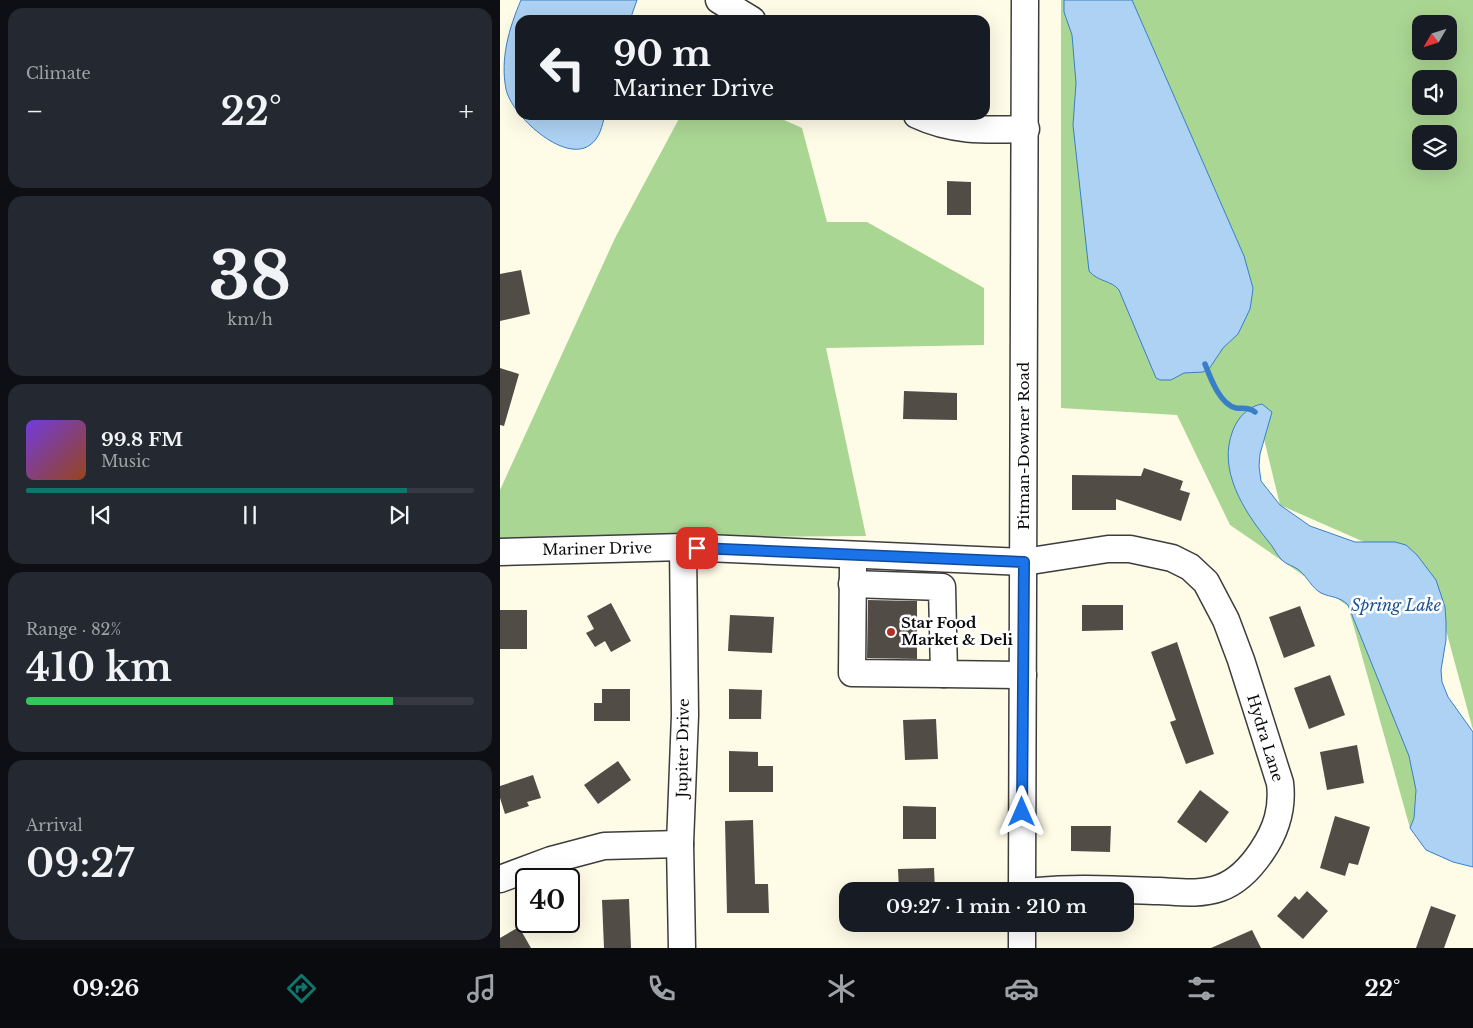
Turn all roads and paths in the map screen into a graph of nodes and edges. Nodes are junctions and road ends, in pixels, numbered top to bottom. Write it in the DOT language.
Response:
graph roads {
  1 [pos="719,0"];
  2 [pos="1025,0"];
  3 [pos="744,15"];
  4 [pos="928,120"];
  5 [pos="1026,129"];
  6 [pos="683,547"];
  7 [pos="500,552"];
  8 [pos="854,555"];
  9 [pos="1024,562"];
  10 [pos="852,584"];
  11 [pos="944,674"];
  12 [pos="1023,674"];
  13 [pos="680,844"];
  14 [pos="500,879"];
  15 [pos="1022,882"];
  16 [pos="1134,891"];
  17 [pos="1022,932"];
  18 [pos="682,948"];
  19 [pos="1022,948"];
  1 -- 3 [label="street"];
  2 -- 5 [label="street, Pitman-Downer Road"];
  4 -- 5 [label="street"];
  5 -- 9 [label="street, Pitman-Downer Road"];
  6 -- 7 [label="street, Mariner Drive"];
  6 -- 8 [label="street, Mariner Drive"];
  6 -- 13 [label="street, Jupiter Drive"];
  8 -- 9 [label="street, Mariner Drive"];
  8 -- 10 [label="street"];
  9 -- 12 [label="street, Pitman-Downer Road"];
  9 -- 16 [label="street, Hydra Lane"];
  10 -- 11 [label="street"];
  10 -- 11 [label="street"];
  11 -- 12 [label="street"];
  12 -- 15 [label="street, Pitman-Downer Road"];
  13 -- 14 [label="street"];
  13 -- 18 [label="street, Jupiter Drive"];
  17 -- 19 [label="street"];
}
